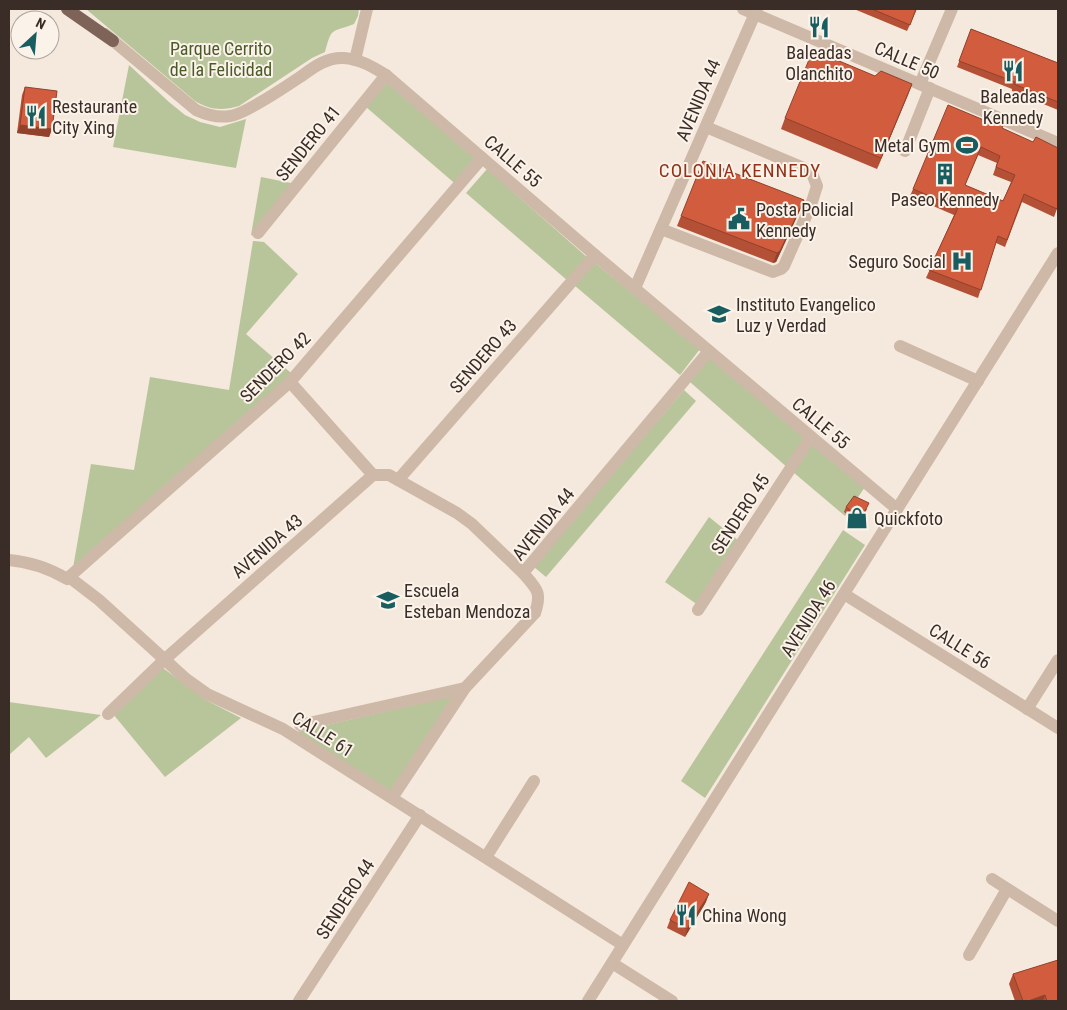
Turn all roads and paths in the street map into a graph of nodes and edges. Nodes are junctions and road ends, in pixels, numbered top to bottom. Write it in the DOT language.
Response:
graph roads {
  1 [pos="67,9"];
  2 [pos="78,9"];
  3 [pos="367,9"];
  4 [pos="952,9"];
  5 [pos="752,10"];
  6 [pos="113,41"];
  7 [pos="356,60"];
  8 [pos="386,75"];
  9 [pos="925,86"];
  10 [pos="706,127"];
  11 [pos="1058,142"];
  12 [pos="905,151"];
  13 [pos="482,158"];
  14 [pos="661,229"];
  15 [pos="258,233"];
  16 [pos="1058,253"];
  17 [pos="594,255"];
  18 [pos="635,288"];
  19 [pos="900,346"];
  20 [pos="709,351"];
  21 [pos="978,381"];
  22 [pos="290,382"];
  23 [pos="811,437"];
  24 [pos="374,475"];
  25 [pos="398,480"];
  26 [pos="897,509"];
  27 [pos="9,560"];
  28 [pos="523,573"];
  29 [pos="69,577"];
  30 [pos="844,594"];
  31 [pos="698,610"];
  32 [pos="164,660"];
  33 [pos="1058,660"];
  34 [pos="465,688"];
  35 [pos="1027,709"];
  36 [pos="108,714"];
  37 [pos="300,725"];
  38 [pos="1058,728"];
  39 [pos="534,781"];
  40 [pos="392,798"];
  41 [pos="420,815"];
  42 [pos="486,857"];
  43 [pos="992,879"];
  44 [pos="1007,889"];
  45 [pos="1058,921"];
  46 [pos="623,945"];
  47 [pos="969,955"];
  48 [pos="612,963"];
  49 [pos="299,1001"];
  50 [pos="588,1001"];
  51 [pos="672,1001"];
  1 -- 6 [label="main road"];
  2 -- 6 [label="street, CALLE 55"];
  3 -- 7 [label="street"];
  4 -- 9 [label="street"];
  5 -- 9 [label="street, CALLE 50"];
  5 -- 10 [label="street, AVENIDA 44"];
  6 -- 7 [label="street, CALLE 55"];
  7 -- 8 [label="street, CALLE 55"];
  8 -- 13 [label="street, CALLE 55"];
  8 -- 15 [label="street, SENDERO 41"];
  9 -- 11 [label="street, CALLE 50"];
  9 -- 12 [label="street"];
  10 -- 14 [label="street, AVENIDA 44"];
  10 -- 14 [label="street"];
  13 -- 17 [label="street, CALLE 55"];
  13 -- 22 [label="street, SENDERO 42"];
  14 -- 18 [label="street, AVENIDA 44"];
  16 -- 21 [label="street, AVENIDA 46"];
  17 -- 18 [label="street, CALLE 55"];
  17 -- 25 [label="street, SENDERO 43"];
  18 -- 20 [label="street, CALLE 55"];
  19 -- 21 [label="street"];
  20 -- 23 [label="street, CALLE 55"];
  20 -- 28 [label="street, AVENIDA 44"];
  21 -- 26 [label="street, AVENIDA 46"];
  22 -- 24 [label="street"];
  22 -- 29 [label="street, SENDERO 42"];
  23 -- 26 [label="street, CALLE 55"];
  23 -- 31 [label="street, SENDERO 45"];
  24 -- 25 [label="street"];
  24 -- 32 [label="street, AVENIDA 43"];
  25 -- 28 [label="street"];
  26 -- 30 [label="street, AVENIDA 46"];
  27 -- 29 [label="street, CALLE 61"];
  28 -- 34 [label="street, AVENIDA 44"];
  29 -- 32 [label="street, CALLE 61"];
  30 -- 35 [label="street, CALLE 56"];
  30 -- 46 [label="street, AVENIDA 46"];
  32 -- 36 [label="street"];
  32 -- 40 [label="street, CALLE 61"];
  33 -- 35 [label="street"];
  34 -- 37 [label="street"];
  34 -- 40 [label="street, AVENIDA 44"];
  35 -- 38 [label="street, CALLE 56"];
  39 -- 42 [label="street"];
  40 -- 41 [label="street, CALLE 61"];
  41 -- 42 [label="street, CALLE 61"];
  41 -- 49 [label="street, SENDERO 44"];
  42 -- 46 [label="street, CALLE 61"];
  43 -- 44 [label="street"];
  44 -- 45 [label="street"];
  44 -- 47 [label="street"];
  46 -- 48 [label="street, AVENIDA 46"];
  48 -- 50 [label="street, AVENIDA 46"];
  48 -- 51 [label="street"];
}
